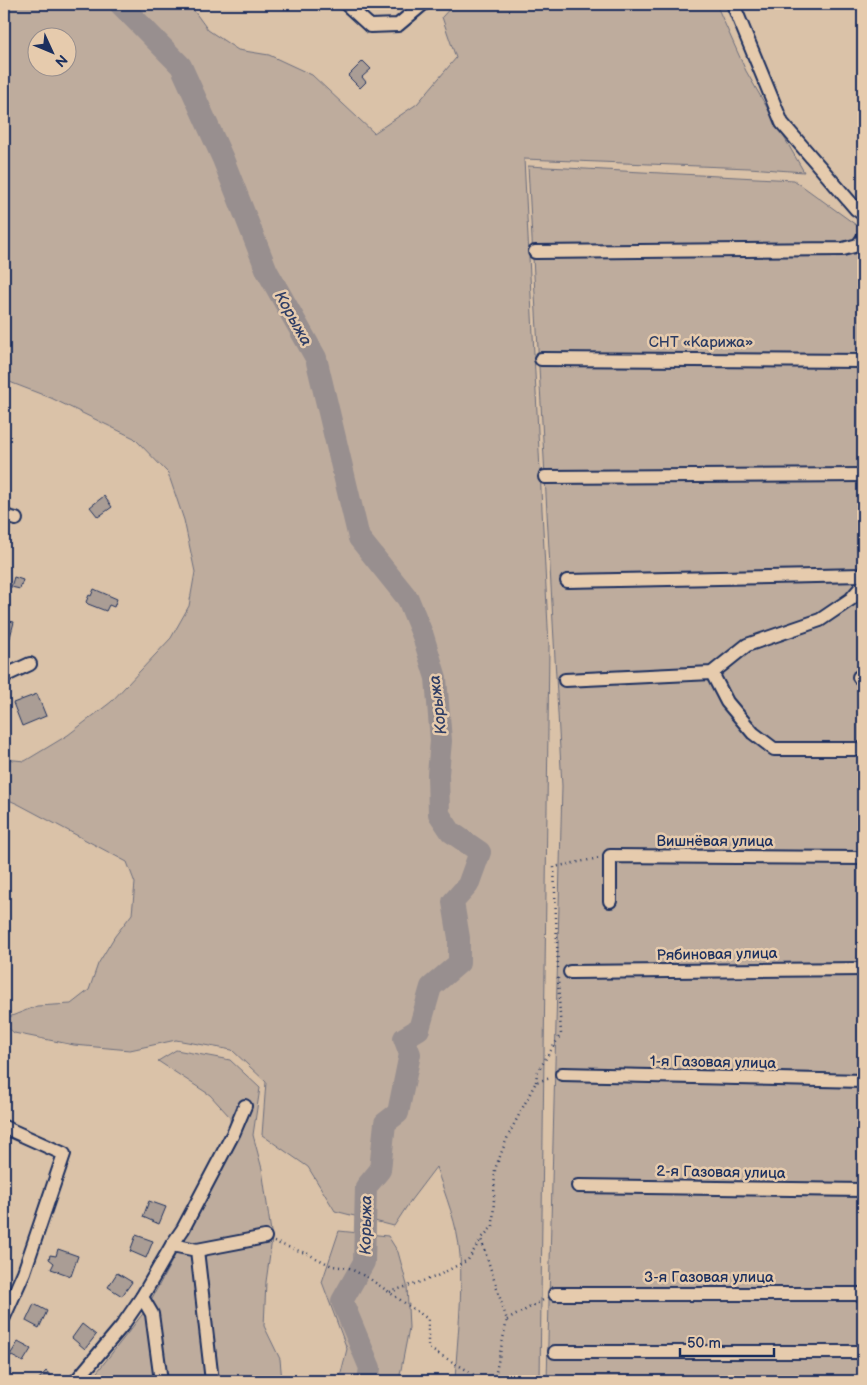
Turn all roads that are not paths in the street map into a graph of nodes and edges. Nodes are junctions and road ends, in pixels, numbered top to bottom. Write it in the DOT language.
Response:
graph roads {
  1 [pos="346,4"];
  2 [pos="423,4"];
  3 [pos="733,4"];
  4 [pos="863,214"];
  5 [pos="863,238"];
  6 [pos="535,252"];
  7 [pos="542,359"];
  8 [pos="863,361"];
  9 [pos="863,474"];
  10 [pos="545,477"];
  11 [pos="863,575"];
  12 [pos="567,581"];
  13 [pos="863,586"];
  14 [pos="30,664"];
  15 [pos="712,672"];
  16 [pos="4,676"];
  17 [pos="565,680"];
  18 [pos="863,749"];
  19 [pos="863,858"];
  20 [pos="610,901"];
  21 [pos="863,968"];
  22 [pos="570,972"];
  23 [pos="562,1074"];
  24 [pos="863,1081"];
  25 [pos="245,1106"];
  26 [pos="4,1127"];
  27 [pos="578,1186"];
  28 [pos="863,1190"];
  29 [pos="265,1237"];
  30 [pos="172,1245"];
  31 [pos="197,1250"];
  32 [pos="555,1294"];
  33 [pos="863,1294"];
  34 [pos="142,1297"];
  35 [pos="4,1317"];
  36 [pos="556,1352"];
  37 [pos="863,1352"];
  38 [pos="76,1381"];
  39 [pos="162,1381"];
  40 [pos="212,1381"];
  1 -- 2 [label="street"];
  3 -- 4 [label="street"];
  5 -- 6 [label="street"];
  7 -- 8 [label="street"];
  9 -- 10 [label="street"];
  11 -- 12 [label="street"];
  13 -- 15 [label="street"];
  14 -- 16 [label="street"];
  15 -- 17 [label="street"];
  15 -- 18 [label="street"];
  19 -- 20 [label="street, Вишнёвая улица"];
  21 -- 22 [label="street, Рябиновая улица"];
  23 -- 24 [label="street, 1-я Газовая улица"];
  25 -- 30 [label="street"];
  26 -- 35 [label="street"];
  27 -- 28 [label="street, 2-я Газовая улица"];
  29 -- 31 [label="street"];
  30 -- 31 [label="street"];
  30 -- 34 [label="street"];
  31 -- 40 [label="street"];
  32 -- 33 [label="street, 3-я Газовая улица"];
  34 -- 38 [label="street"];
  34 -- 39 [label="street"];
  36 -- 37 [label="street"];
}
